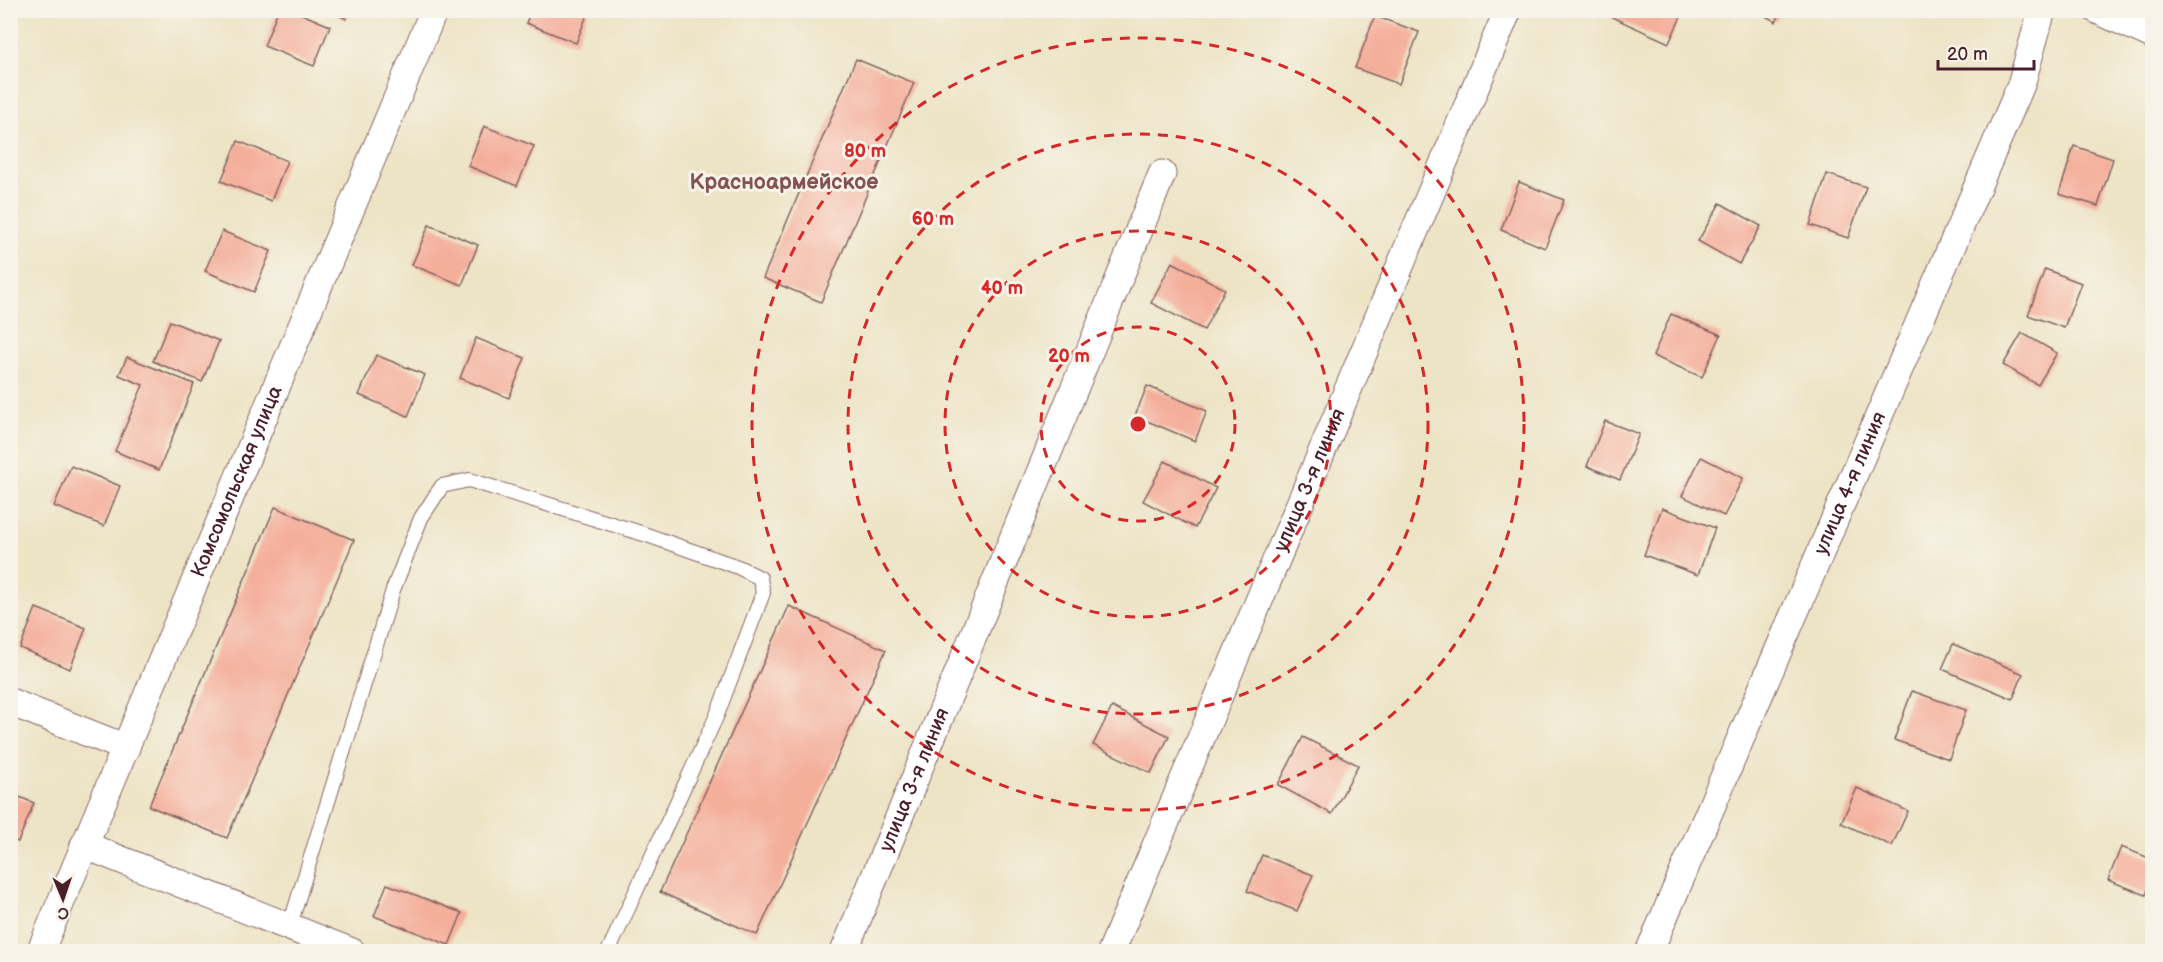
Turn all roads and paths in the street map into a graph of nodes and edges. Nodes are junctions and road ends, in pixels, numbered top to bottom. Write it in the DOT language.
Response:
graph roads {
  1 [pos="434,10"];
  2 [pos="1508,10"];
  3 [pos="2042,10"];
  4 [pos="2097,10"];
  5 [pos="2152,35"];
  6 [pos="1162,174"];
  7 [pos="10,702"];
  8 [pos="126,748"];
  9 [pos="84,845"];
  10 [pos="290,925"];
  11 [pos="39,951"];
  12 [pos="352,951"];
  13 [pos="608,951"];
  14 [pos="844,951"];
  15 [pos="1112,951"];
  16 [pos="1649,951"];
  1 -- 8 [label="street, Комсомольская улица"];
  2 -- 15 [label="street, улица 3-я линия"];
  3 -- 16 [label="street, улица 4-я линия"];
  4 -- 5 [label="street"];
  6 -- 14 [label="street, улица 3-я линия"];
  7 -- 8 [label="street"];
  8 -- 9 [label="street, Комсомольская улица"];
  9 -- 10 [label="street"];
  9 -- 11 [label="street, Комсомольская улица"];
  10 -- 12 [label="street"];
  10 -- 13 [label="lane"];
}
